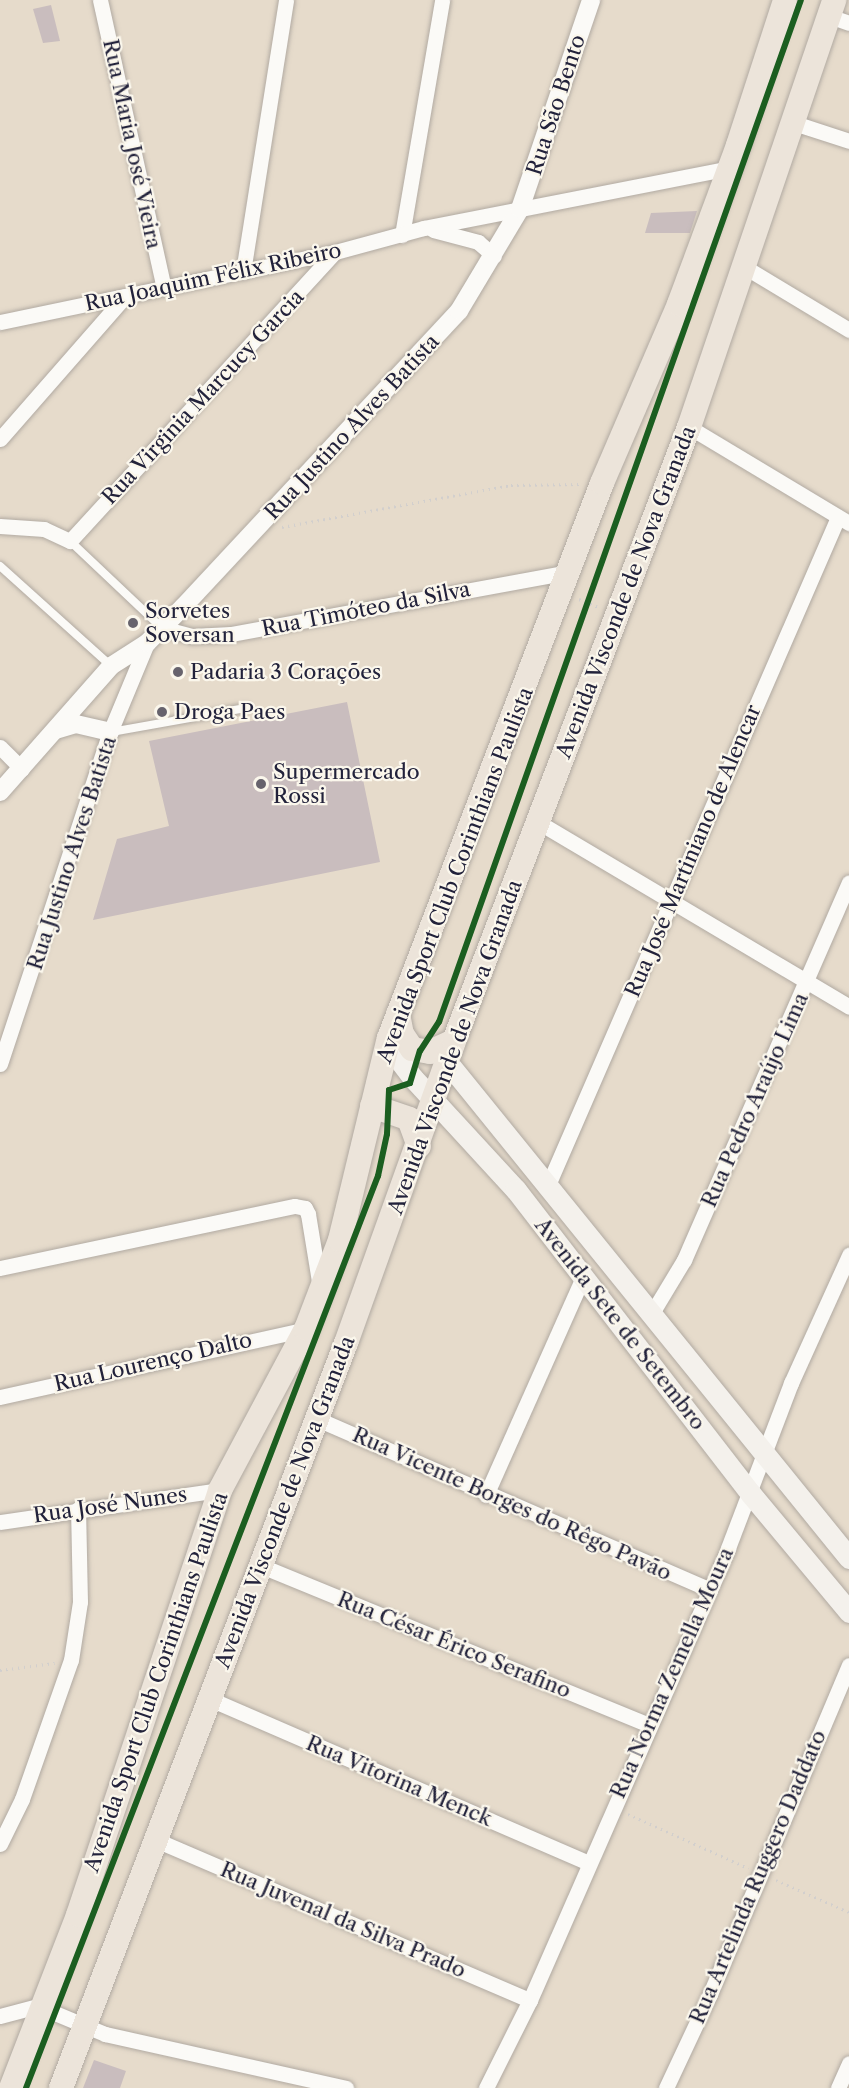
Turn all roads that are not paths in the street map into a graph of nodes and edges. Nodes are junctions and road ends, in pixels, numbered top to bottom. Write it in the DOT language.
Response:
graph roads {
  1 [pos="100,0"];
  2 [pos="286,0"];
  3 [pos="442,0"];
  4 [pos="591,0"];
  5 [pos="785,0"];
  6 [pos="837,13"];
  7 [pos="791,122"];
  8 [pos="849,141"];
  9 [pos="730,168"];
  10 [pos="520,209"];
  11 [pos="424,228"];
  12 [pos="402,235"];
  13 [pos="335,252"];
  14 [pos="494,256"];
  15 [pos="743,266"];
  16 [pos="243,272"];
  17 [pos="164,288"];
  18 [pos="125,296"];
  19 [pos="0,322"];
  20 [pos="849,330"];
  21 [pos="689,427"];
  22 [pos="0,438"];
  23 [pos="843,520"];
  24 [pos="0,526"];
  25 [pos="70,541"];
  26 [pos="0,566"];
  27 [pos="573,589"];
  28 [pos="162,628"];
  29 [pos="147,643"];
  30 [pos="111,666"];
  31 [pos="246,708"];
  32 [pos="57,730"];
  33 [pos="110,732"];
  34 [pos="0,747"];
  35 [pos="22,769"];
  36 [pos="0,792"];
  37 [pos="538,822"];
  38 [pos="849,883"];
  39 [pos="670,903"];
  40 [pos="807,981"];
  41 [pos="849,1007"];
  42 [pos="398,1014"];
  43 [pos="389,1038"];
  44 [pos="4,1039"];
  45 [pos="451,1052"];
  46 [pos="0,1064"];
  47 [pos="435,1101"];
  48 [pos="372,1106"];
  49 [pos="419,1146"];
  50 [pos="548,1185"];
  51 [pos="849,1255"];
  52 [pos="0,1268"];
  53 [pos="584,1275"];
  54 [pos="320,1291"];
  55 [pos="652,1313"];
  56 [pos="306,1329"];
  57 [pos="0,1397"];
  58 [pos="315,1418"];
  59 [pos="764,1453"];
  60 [pos="220,1490"];
  61 [pos="750,1493"];
  62 [pos="486,1495"];
  63 [pos="78,1509"];
  64 [pos="0,1522"];
  65 [pos="849,1558"];
  66 [pos="259,1565"];
  67 [pos="710,1590"];
  68 [pos="849,1612"];
  69 [pos="849,1665"];
  70 [pos="210,1699"];
  71 [pos="649,1725"];
  72 [pos="156,1840"];
  73 [pos="0,1844"];
  74 [pos="589,1863"];
  75 [pos="530,2000"];
  76 [pos="44,2007"];
  77 [pos="0,2016"];
  78 [pos="83,2026"];
  79 [pos="849,2063"];
  80 [pos="11,2088"];
  81 [pos="62,2088"];
  82 [pos="346,2088"];
  83 [pos="486,2088"];
  84 [pos="666,2088"];
  85 [pos="838,2088"];
  1 -- 17 [label="street, Rua Maria José Vieira"];
  2 -- 16 [label="street"];
  3 -- 12 [label="street"];
  4 -- 10 [label="street, Rua São Bento"];
  5 -- 9 [label="main road, Avenida Sport Club Corinthians Paulista"];
  6 -- 7 [label="main road, Avenida Visconde de Nova Granada"];
  7 -- 8 [label="street"];
  7 -- 15 [label="main road, Avenida Visconde de Nova Granada"];
  9 -- 10 [label="street, Rua Joaquim Félix Ribeiro"];
  9 -- 27 [label="main road, Avenida Sport Club Corinthians Paulista"];
  10 -- 11 [label="street, Rua Joaquim Félix Ribeiro"];
  10 -- 14 [label="street, Rua Justino Alves Batista"];
  11 -- 12 [label="street, Rua Joaquim Félix Ribeiro"];
  11 -- 14 [label="street"];
  12 -- 13 [label="street, Rua Joaquim Félix Ribeiro"];
  13 -- 16 [label="street, Rua Joaquim Félix Ribeiro"];
  13 -- 25 [label="street, Rua Virginia Marcucy Garcia"];
  14 -- 28 [label="street, Rua Justino Alves Batista"];
  15 -- 20 [label="street"];
  15 -- 21 [label="main road, Avenida Visconde de Nova Granada"];
  16 -- 17 [label="street, Rua Joaquim Félix Ribeiro"];
  17 -- 18 [label="street, Rua Joaquim Félix Ribeiro"];
  18 -- 19 [label="street, Rua Joaquim Félix Ribeiro"];
  18 -- 22 [label="street"];
  21 -- 23 [label="street"];
  21 -- 37 [label="main road, Avenida Visconde de Nova Granada"];
  23 -- 39 [label="street, Rua José Martiniano de Alencar"];
  24 -- 25 [label="street"];
  25 -- 28 [label="lane"];
  26 -- 30 [label="lane"];
  27 -- 28 [label="street, Rua Timóteo da Silva"];
  27 -- 42 [label="main road, Avenida Sport Club Corinthians Paulista"];
  28 -- 29 [label="street, Rua Justino Alves Batista"];
  29 -- 30 [label="street, Rua Justino Alves Batista"];
  29 -- 33 [label="street, Rua Justino Alves Batista"];
  30 -- 32 [label="street, Rua Justino Alves Batista"];
  31 -- 33 [label="lane"];
  32 -- 33 [label="street"];
  32 -- 35 [label="street, Rua Justino Alves Batista"];
  33 -- 44 [label="street, Rua Justino Alves Batista"];
  34 -- 35 [label="street"];
  35 -- 36 [label="street, Rua Justino Alves Batista"];
  37 -- 39 [label="street"];
  37 -- 45 [label="main road, Avenida Visconde de Nova Granada"];
  38 -- 40 [label="street, Rua Pedro Araújo Lima"];
  39 -- 40 [label="street"];
  39 -- 50 [label="street, Rua José Martiniano de Alencar"];
  40 -- 41 [label="street"];
  40 -- 55 [label="street, Rua Pedro Araújo Lima"];
  42 -- 43 [label="main road, Avenida Sport Club Corinthians Paulista"];
  42 -- 45 [label="main road"];
  43 -- 47 [label="main road, Avenida Sete de Setembro"];
  43 -- 48 [label="main road, Avenida Sport Club Corinthians Paulista"];
  44 -- 46 [label="street, Rua Justino Alves Batista"];
  45 -- 47 [label="main road, Avenida Visconde de Nova Granada"];
  45 -- 50 [label="main road, Avenida Sete de Setembro"];
  47 -- 49 [label="main road, Avenida Visconde de Nova Granada"];
  47 -- 53 [label="main road, Avenida Sete de Setembro"];
  48 -- 49 [label="main road"];
  48 -- 54 [label="main road, Avenida Sport Club Corinthians Paulista"];
  49 -- 58 [label="main road, Avenida Visconde de Nova Granada"];
  50 -- 55 [label="main road, Avenida Sete de Setembro"];
  51 -- 59 [label="street, Rua Norma Zemella Moura"];
  52 -- 54 [label="street"];
  53 -- 61 [label="main road, Avenida Sete de Setembro"];
  53 -- 62 [label="street"];
  54 -- 56 [label="main road, Avenida Sport Club Corinthians Paulista"];
  55 -- 59 [label="main road, Avenida Sete de Setembro"];
  56 -- 57 [label="street, Rua Lourenço Dalto"];
  56 -- 60 [label="main road, Avenida Sport Club Corinthians Paulista"];
  58 -- 62 [label="street, Rua Vicente Borges do Rêgo Pavão"];
  58 -- 66 [label="main road, Avenida Visconde de Nova Granada"];
  59 -- 61 [label="street, Rua Norma Zemella Moura"];
  59 -- 65 [label="main road, Avenida Sete de Setembro"];
  60 -- 63 [label="street, Rua José Nunes"];
  60 -- 76 [label="main road, Avenida Sport Club Corinthians Paulista"];
  61 -- 67 [label="street, Rua Norma Zemella Moura"];
  61 -- 68 [label="main road, Avenida Sete de Setembro"];
  62 -- 67 [label="street, Rua Vicente Borges do Rêgo Pavão"];
  63 -- 64 [label="street, Rua José Nunes"];
  63 -- 73 [label="street"];
  66 -- 70 [label="main road, Avenida Visconde de Nova Granada"];
  66 -- 71 [label="street, Rua César Érico Serafino"];
  67 -- 71 [label="street, Rua Norma Zemella Moura"];
  69 -- 84 [label="street, Rua Artelinda Ruggero Daddato"];
  70 -- 72 [label="main road, Avenida Visconde de Nova Granada"];
  70 -- 74 [label="street, Rua Vitorina Menck"];
  71 -- 74 [label="street, Rua Norma Zemella Moura"];
  72 -- 75 [label="street, Rua Juvenal da Silva Prado"];
  72 -- 78 [label="main road, Avenida Visconde de Nova Granada"];
  74 -- 75 [label="street, Rua Norma Zemella Moura"];
  75 -- 83 [label="street, Rua Norma Zemella Moura"];
  76 -- 77 [label="street"];
  76 -- 78 [label="street"];
  76 -- 80 [label="main road, Avenida Sport Club Corinthians Paulista"];
  78 -- 81 [label="main road, Avenida Visconde de Nova Granada"];
  78 -- 82 [label="street"];
  79 -- 85 [label="street"];
}
